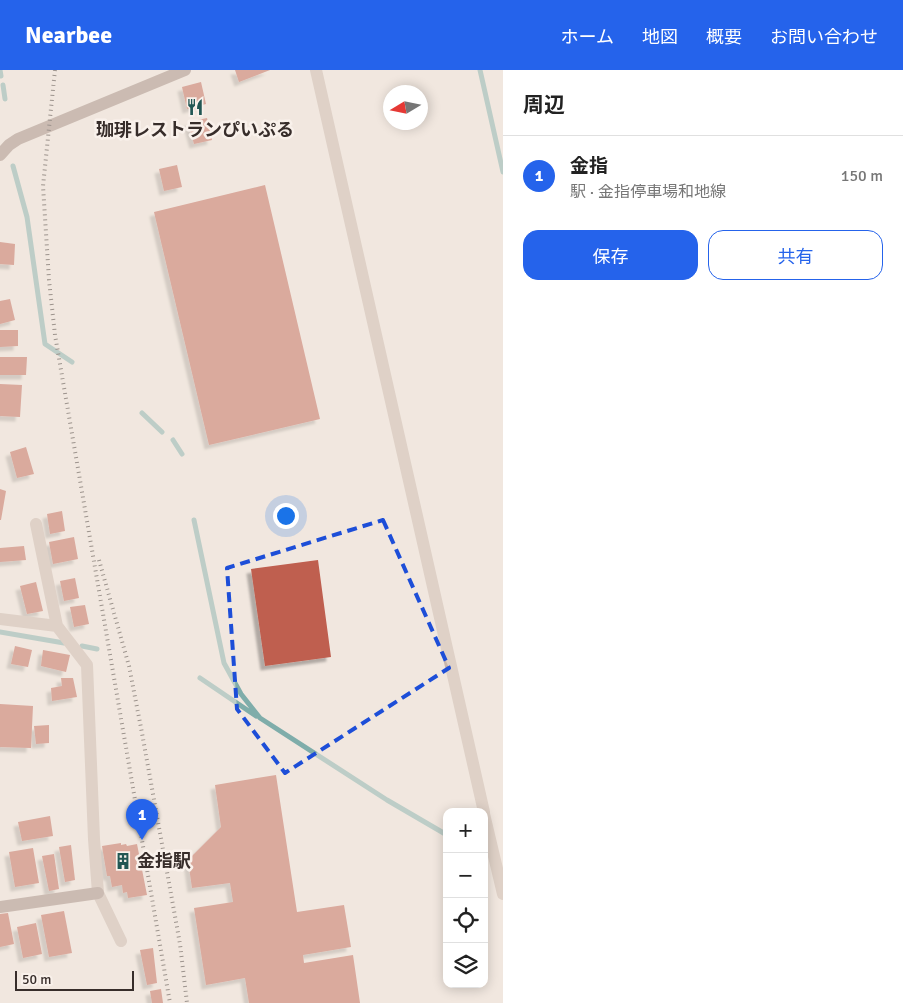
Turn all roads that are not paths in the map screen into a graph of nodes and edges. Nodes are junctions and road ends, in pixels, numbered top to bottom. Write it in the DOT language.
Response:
graph roads {
  1 [pos="185,70"];
  2 [pos="316,70"];
  3 [pos="0,156"];
  4 [pos="36,524"];
  5 [pos="0,618"];
  6 [pos="57,626"];
  7 [pos="483,808"];
  8 [pos="488,831"];
  9 [pos="98,893"];
  10 [pos="503,894"];
  11 [pos="0,907"];
  12 [pos="121,941"];
  1 -- 3 [label="street"];
  2 -- 7 [label="street"];
  4 -- 6 [label="street"];
  5 -- 6 [label="street"];
  6 -- 9 [label="street"];
  8 -- 10 [label="street"];
  9 -- 11 [label="street"];
  9 -- 12 [label="street"];
}
